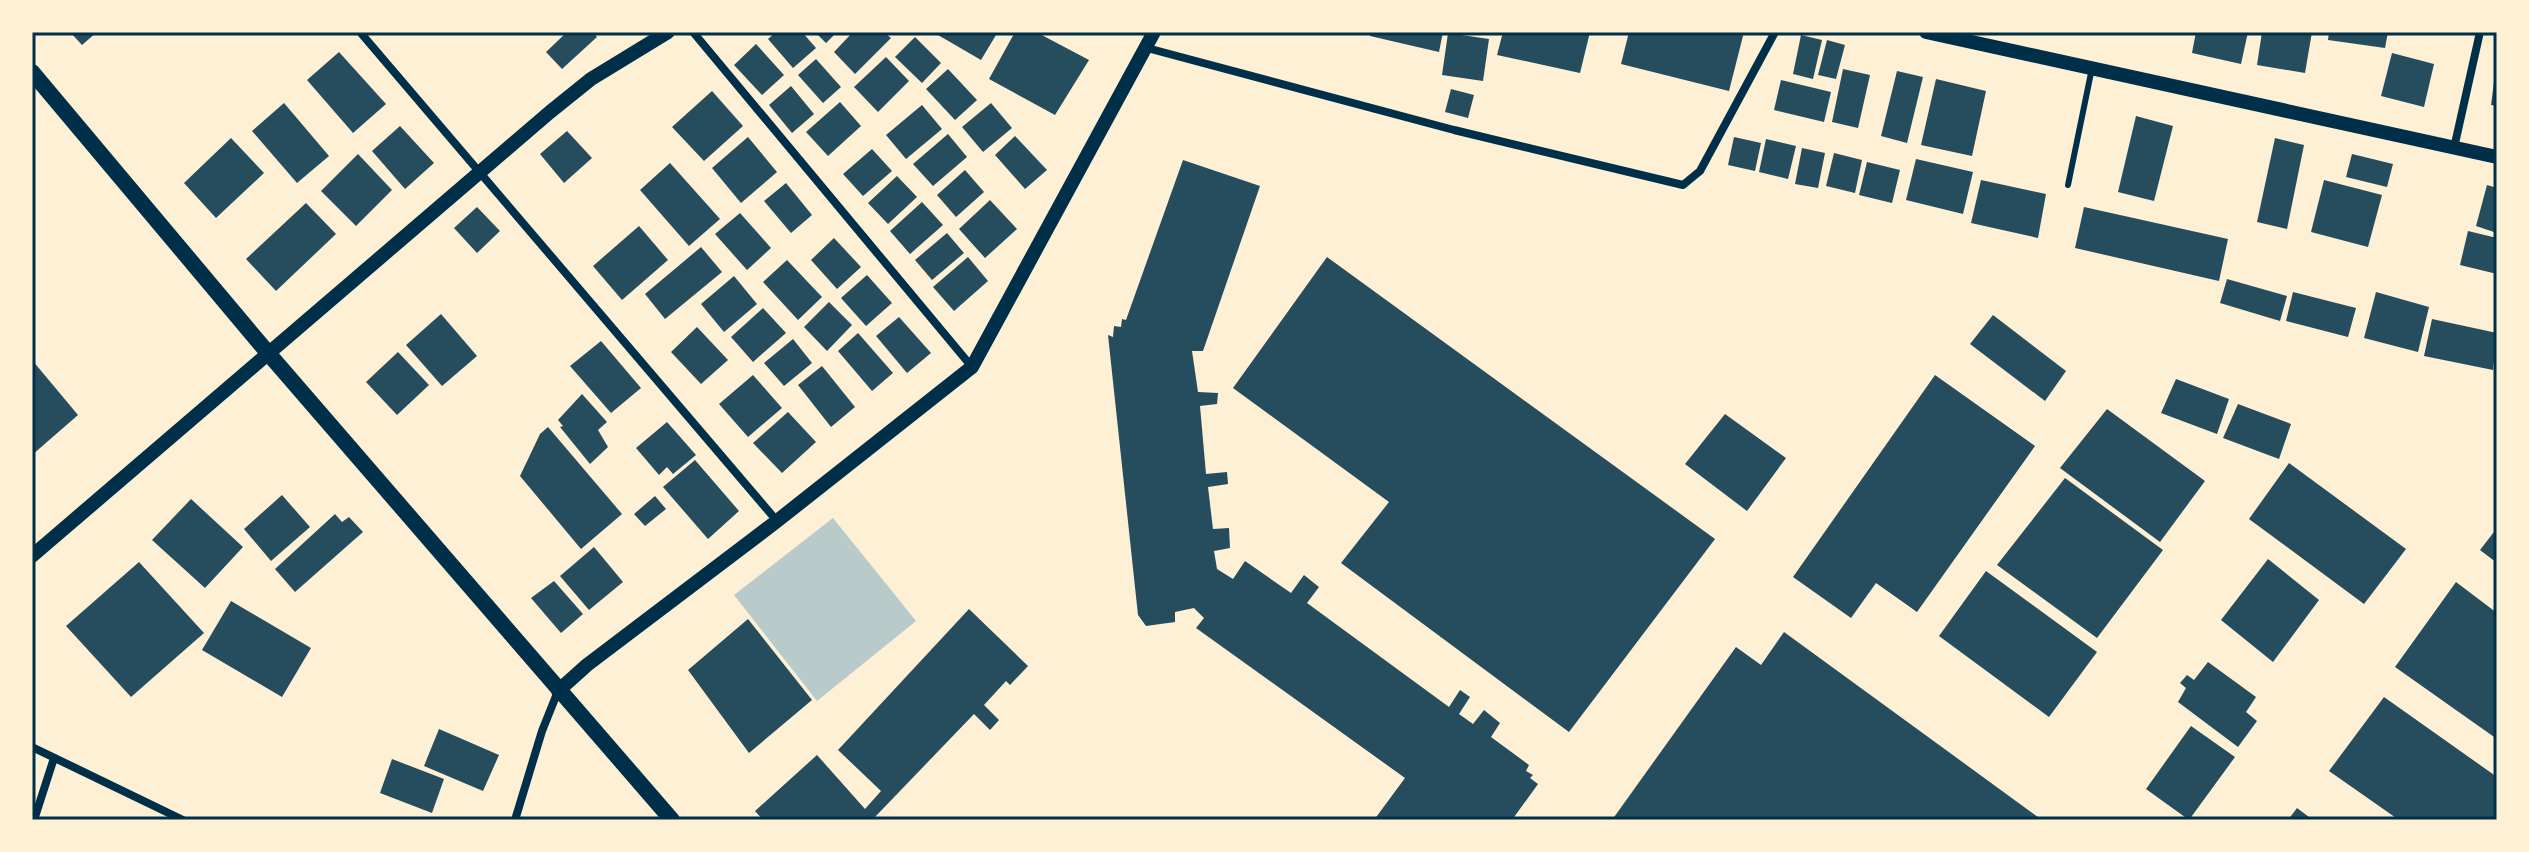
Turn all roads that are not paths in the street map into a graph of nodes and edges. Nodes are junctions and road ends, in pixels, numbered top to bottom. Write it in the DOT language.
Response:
graph roads {
  1 [pos="360,32"];
  2 [pos="668,32"];
  3 [pos="693,32"];
  4 [pos="1154,32"];
  5 [pos="1775,32"];
  6 [pos="1926,32"];
  7 [pos="2480,32"];
  8 [pos="1147,48"];
  9 [pos="2092,68"];
  10 [pos="32,72"];
  11 [pos="2454,148"];
  12 [pos="2497,157"];
  13 [pos="479,171"];
  14 [pos="2068,185"];
  15 [pos="268,353"];
  16 [pos="972,367"];
  17 [pos="777,521"];
  18 [pos="32,556"];
  19 [pos="558,691"];
  20 [pos="32,747"];
  21 [pos="54,758"];
  22 [pos="34,820"];
  23 [pos="183,820"];
  24 [pos="515,820"];
  25 [pos="672,820"];
  1 -- 13 [label="street"];
  2 -- 13 [label="street"];
  3 -- 16 [label="street"];
  4 -- 8 [label="street"];
  5 -- 8 [label="street"];
  6 -- 9 [label="street"];
  7 -- 11 [label="street"];
  8 -- 16 [label="street"];
  9 -- 11 [label="street"];
  9 -- 14 [label="lane"];
  10 -- 15 [label="main road"];
  11 -- 12 [label="street"];
  13 -- 15 [label="street"];
  13 -- 17 [label="street"];
  15 -- 18 [label="street"];
  15 -- 19 [label="main road"];
  16 -- 17 [label="street"];
  17 -- 19 [label="street"];
  19 -- 24 [label="street"];
  19 -- 25 [label="main road"];
  20 -- 21 [label="street"];
  21 -- 22 [label="street"];
  21 -- 23 [label="street"];
}
